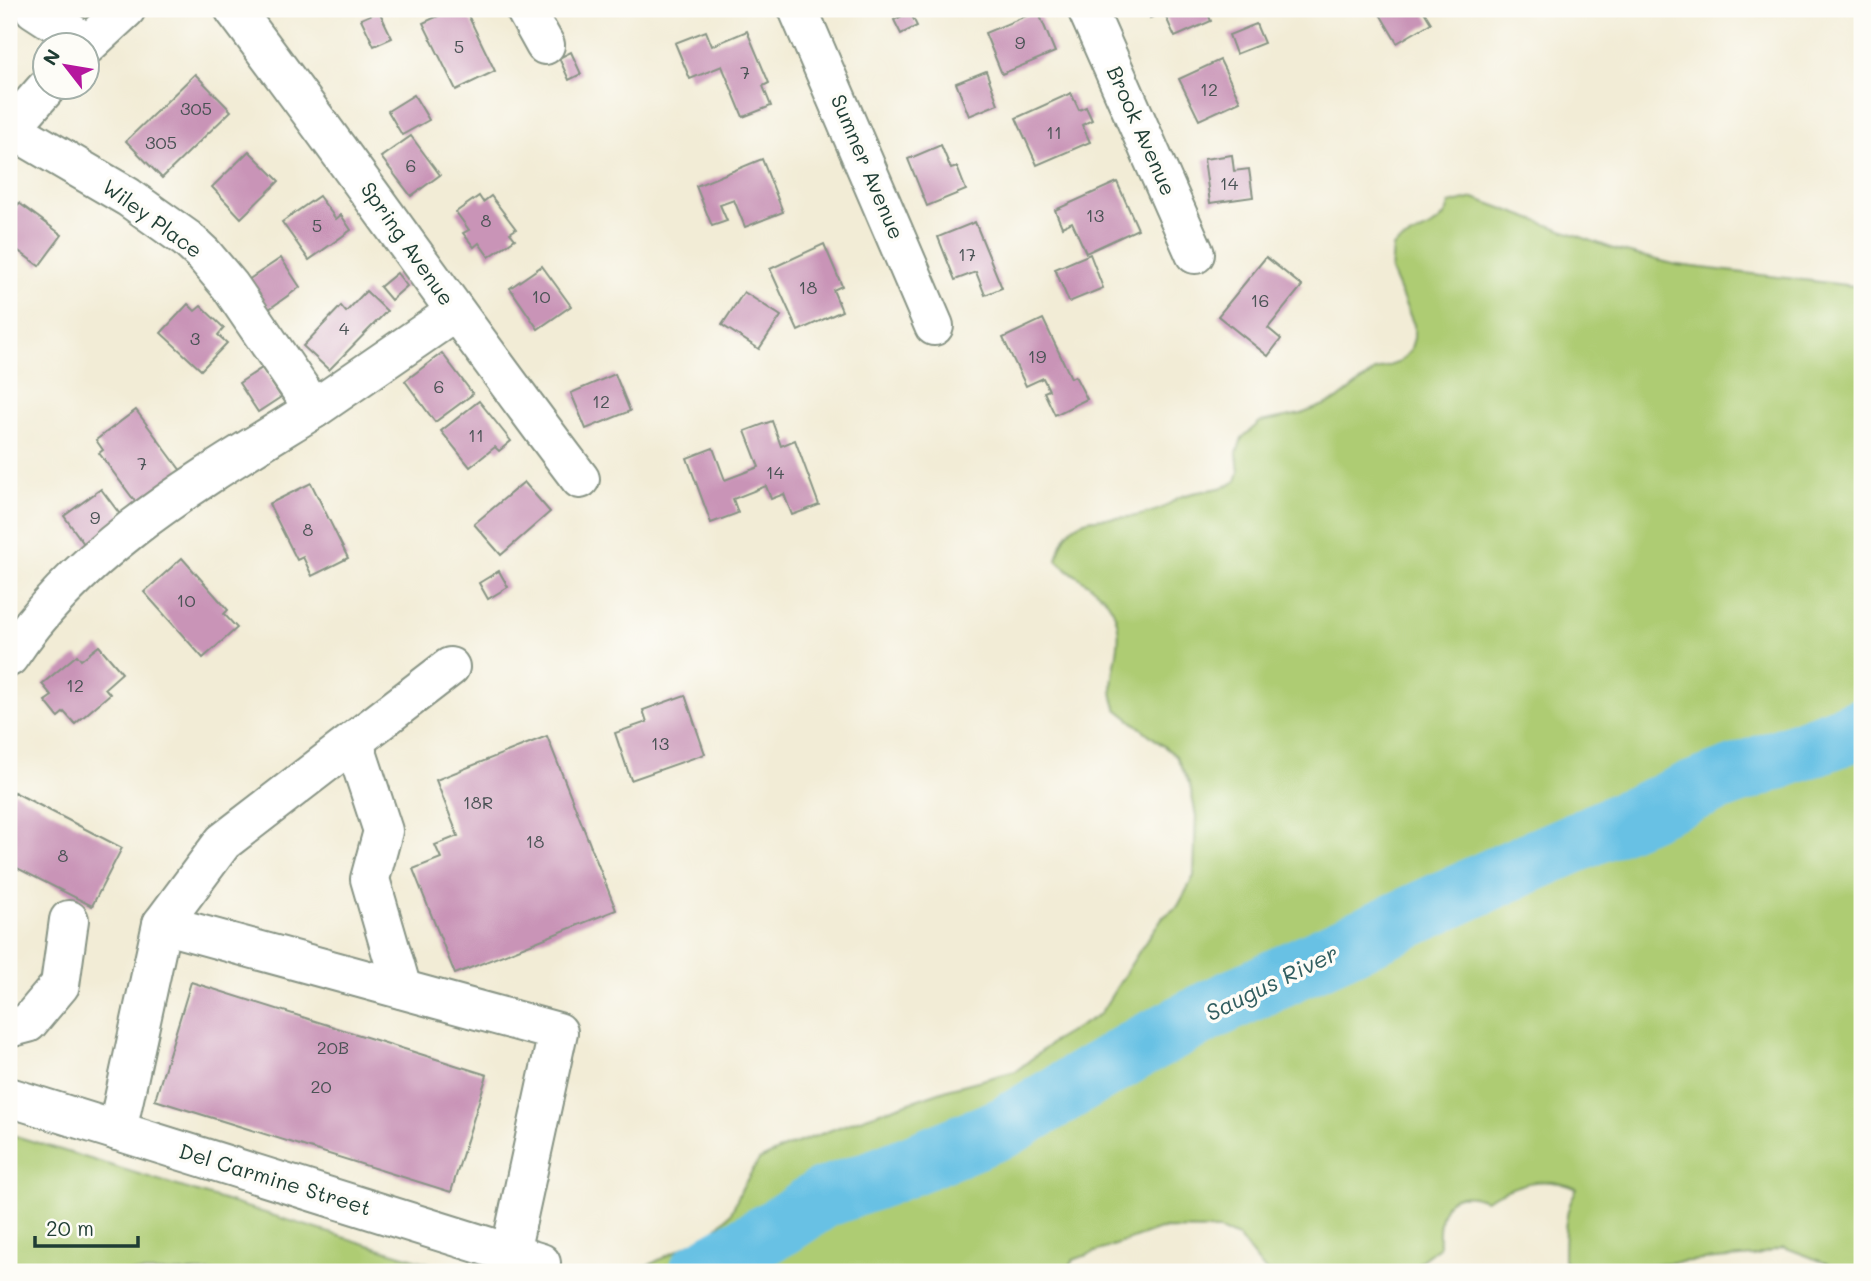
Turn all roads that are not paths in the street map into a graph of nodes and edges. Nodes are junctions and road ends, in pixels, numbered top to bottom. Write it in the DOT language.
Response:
graph roads {
  1 [pos="34,9"];
  2 [pos="126,9"];
  3 [pos="234,9"];
  4 [pos="526,9"];
  5 [pos="798,9"];
  6 [pos="1087,9"];
  7 [pos="68,32"];
  8 [pos="101,32"];
  9 [pos="545,45"];
  10 [pos="33,102"];
  11 [pos="9,129"];
  12 [pos="1195,254"];
  13 [pos="455,312"];
  14 [pos="934,326"];
  15 [pos="314,409"];
  16 [pos="580,479"];
  17 [pos="9,657"];
  18 [pos="450,667"];
  19 [pos="354,743"];
  20 [pos="69,920"];
  21 [pos="162,924"];
  22 [pos="402,989"];
  23 [pos="9,1028"];
  24 [pos="9,1097"];
  25 [pos="117,1130"];
  1 -- 7 [label="street"];
  2 -- 8 [label="street"];
  3 -- 13 [label="street, Spring Avenue"];
  4 -- 9 [label="street"];
  5 -- 14 [label="street, Sumner Avenue"];
  6 -- 12 [label="street, Brook Avenue"];
  10 -- 11 [label="street"];
  11 -- 15 [label="street, Wiley Place"];
  13 -- 15 [label="street"];
  13 -- 16 [label="street, Spring Avenue"];
  15 -- 17 [label="street"];
  18 -- 19 [label="street"];
  19 -- 21 [label="street"];
  19 -- 22 [label="street"];
  20 -- 23 [label="street"];
  21 -- 22 [label="street"];
  21 -- 25 [label="street"];
  22 -- 25 [label="street, Del Carmine Street"];
  24 -- 25 [label="street, Del Carmine Street"];
}
